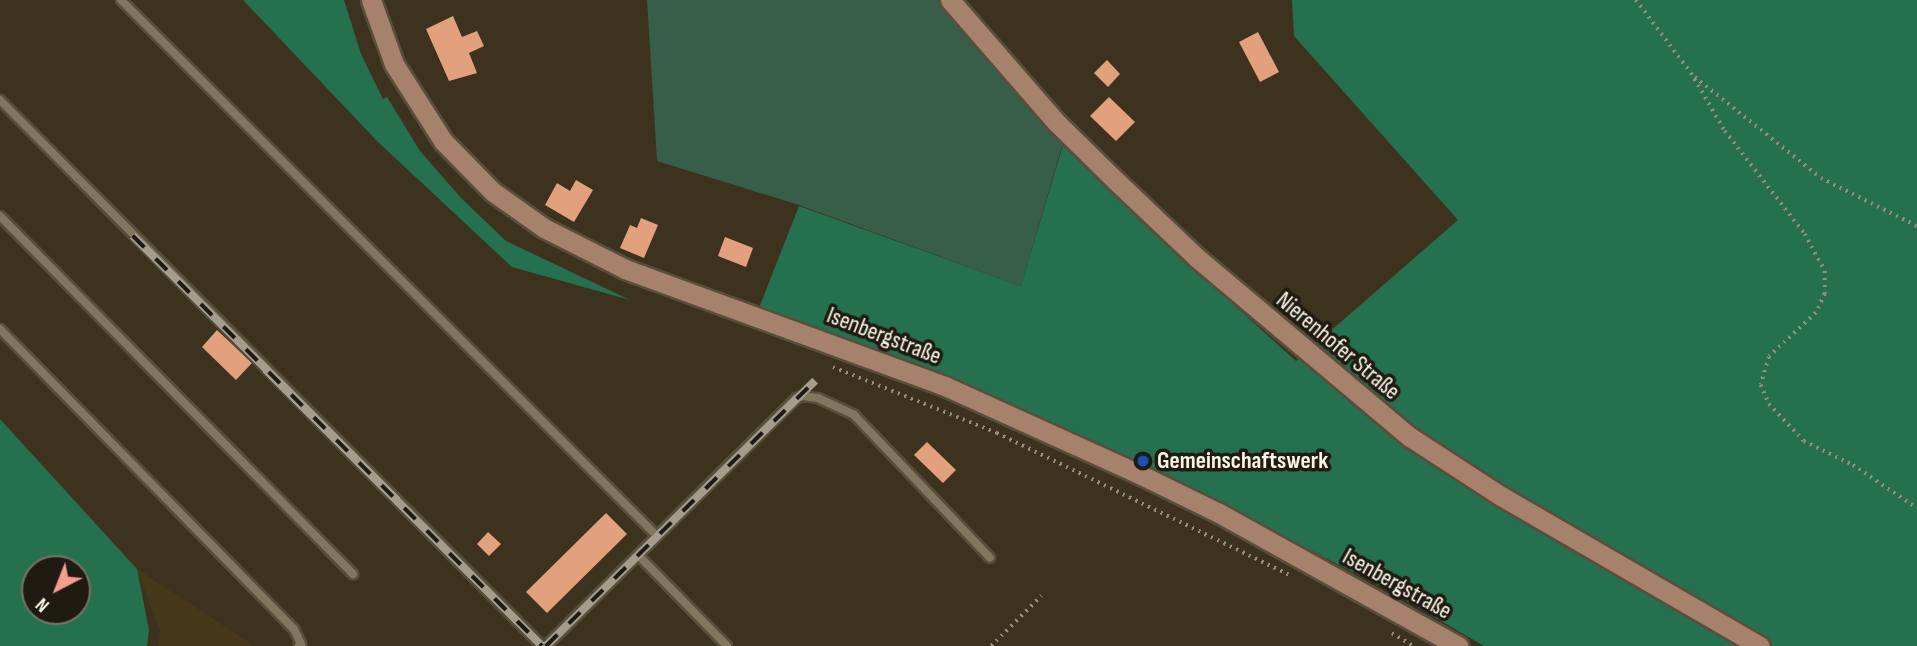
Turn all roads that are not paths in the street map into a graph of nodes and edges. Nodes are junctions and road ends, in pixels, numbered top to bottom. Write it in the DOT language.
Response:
graph roads {
  1 [pos="121,0"];
  2 [pos="371,0"];
  3 [pos="950,0"];
  4 [pos="0,100"];
  5 [pos="0,216"];
  6 [pos="0,329"];
  7 [pos="657,536"];
  8 [pos="638,555"];
  9 [pos="990,558"];
  10 [pos="353,574"];
  11 [pos="299,646"];
  12 [pos="544,646"];
  13 [pos="727,646"];
  14 [pos="1458,646"];
  15 [pos="1760,646"];
  1 -- 7 [label="lane"];
  2 -- 14 [label="main road, Isenbergstraße"];
  3 -- 15 [label="main road, Nierenhofer Straße"];
  4 -- 12 [label="lane"];
  5 -- 10 [label="lane"];
  6 -- 11 [label="lane"];
  7 -- 8 [label="lane"];
  7 -- 9 [label="lane"];
  8 -- 12 [label="lane"];
  8 -- 13 [label="lane"];
}
